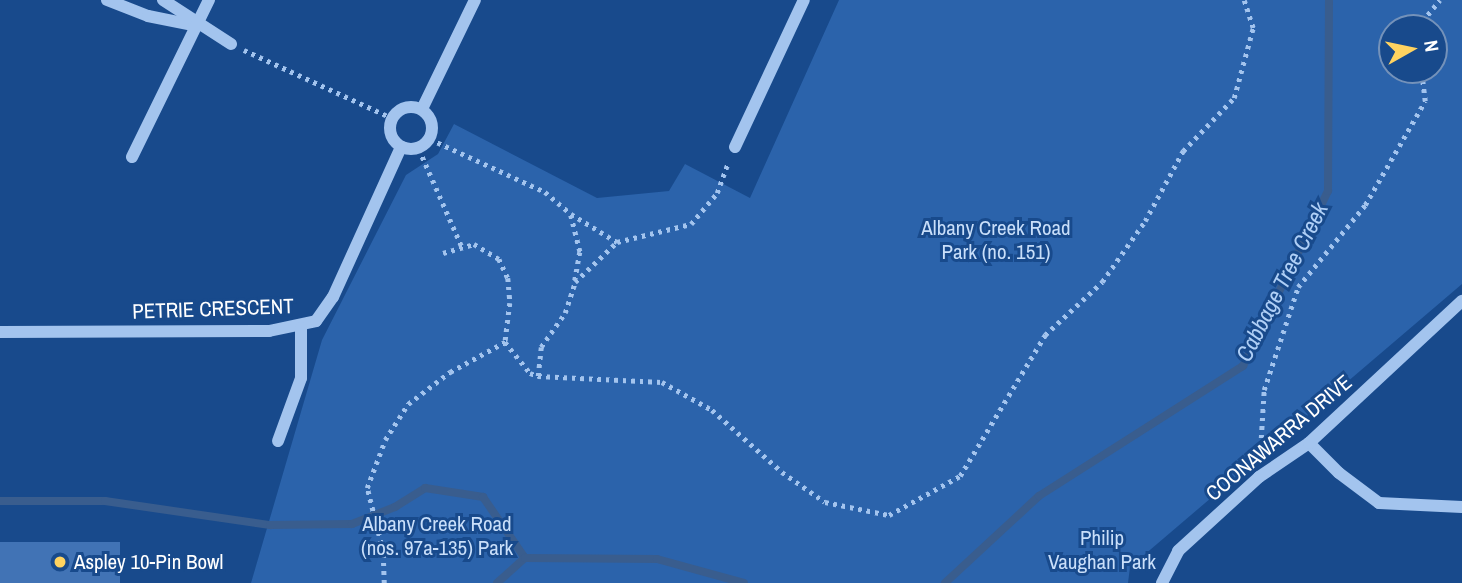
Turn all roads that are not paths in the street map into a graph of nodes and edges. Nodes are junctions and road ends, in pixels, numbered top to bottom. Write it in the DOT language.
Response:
graph roads {
  1 [pos="107,0"];
  2 [pos="163,0"];
  3 [pos="209,0"];
  4 [pos="475,0"];
  5 [pos="804,0"];
  6 [pos="197,26"];
  7 [pos="231,44"];
  8 [pos="422,109"];
  9 [pos="401,147"];
  10 [pos="735,147"];
  11 [pos="132,157"];
  12 [pos="1462,301"];
  13 [pos="301,327"];
  14 [pos="0,332"];
  15 [pos="278,441"];
  16 [pos="1309,443"];
  17 [pos="1462,507"];
  18 [pos="1161,583"];
  1 -- 6 [label="street"];
  2 -- 6 [label="street"];
  3 -- 6 [label="street"];
  4 -- 8 [label="street"];
  5 -- 10 [label="street"];
  6 -- 7 [label="street"];
  6 -- 11 [label="street"];
  8 -- 9 [label="street"];
  8 -- 9 [label="street"];
  9 -- 13 [label="street, PETRIE CRESCENT"];
  12 -- 16 [label="street, COONAWARRA DRIVE"];
  13 -- 14 [label="street, PETRIE CRESCENT"];
  13 -- 15 [label="street"];
  16 -- 17 [label="street"];
  16 -- 18 [label="street, COONAWARRA DRIVE"];
}
